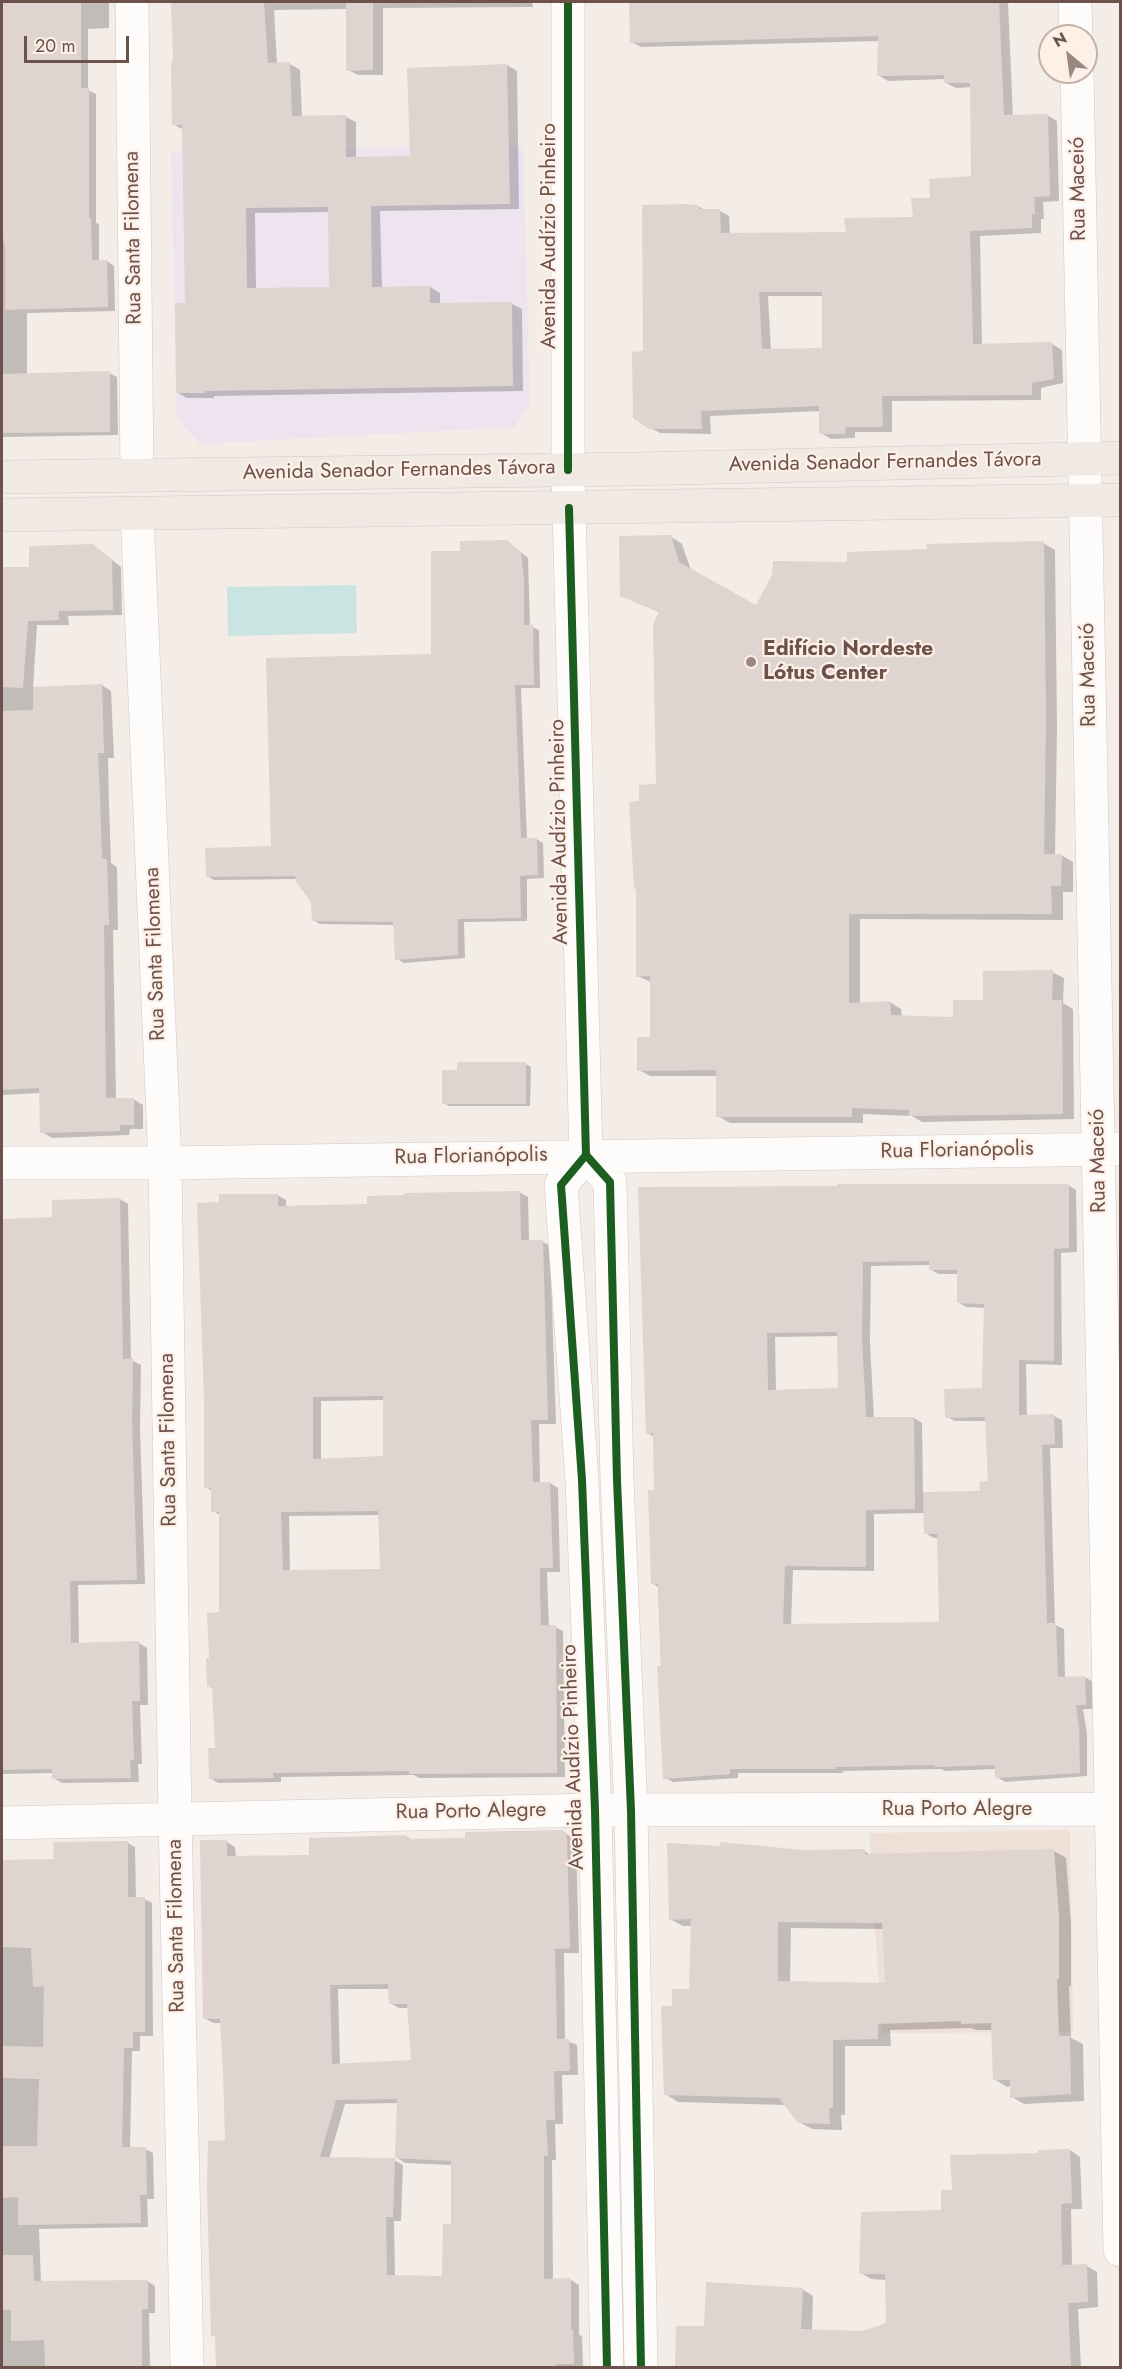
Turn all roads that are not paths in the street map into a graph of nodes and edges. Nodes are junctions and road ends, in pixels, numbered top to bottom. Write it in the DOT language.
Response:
graph roads {
  1 [pos="132,2"];
  2 [pos="568,2"];
  3 [pos="1075,2"];
  4 [pos="1076,24"];
  5 [pos="1077,84"];
  6 [pos="1120,458"];
  7 [pos="1083,459"];
  8 [pos="568,470"];
  9 [pos="137,474"];
  10 [pos="2,477"];
  11 [pos="1085,500"];
  12 [pos="1120,500"];
  13 [pos="569,508"];
  14 [pos="137,513"];
  15 [pos="2,515"];
  16 [pos="1110,1149"];
  17 [pos="586,1155"];
  18 [pos="2,1163"];
  19 [pos="165,1163"];
  20 [pos="582,1480"];
  21 [pos="617,1480"];
  22 [pos="587,1599"];
  23 [pos="622,1599"];
  24 [pos="1117,1809"];
  25 [pos="595,1810"];
  26 [pos="631,1811"];
  27 [pos="175,1818"];
  28 [pos="2,1823"];
  29 [pos="605,2241"];
  30 [pos="639,2241"];
  31 [pos="1120,2250"];
  32 [pos="187,2367"];
  33 [pos="607,2367"];
  34 [pos="641,2367"];
  1 -- 9 [label="street, Rua Santa Filomena"];
  2 -- 8 [label="street, Avenida Audízio Pinheiro"];
  3 -- 4 [label="street"];
  5 -- 7 [label="street, Rua Maceió"];
  6 -- 7 [label="main road, Avenida Senador Fernandes Távora"];
  7 -- 8 [label="main road, Avenida Senador Fernandes Távora"];
  7 -- 11 [label="street, Rua Maceió"];
  8 -- 9 [label="main road, Avenida Senador Fernandes Távora"];
  8 -- 13 [label="street, Avenida Audízio Pinheiro"];
  9 -- 10 [label="main road, Avenida Senador Fernandes Távora"];
  11 -- 12 [label="main road, Avenida Senador Fernandes Távora"];
  11 -- 13 [label="main road, Avenida Senador Fernandes Távora"];
  11 -- 16 [label="street, Rua Maceió"];
  13 -- 14 [label="main road, Avenida Senador Fernandes Távora"];
  13 -- 17 [label="street, Avenida Audízio Pinheiro"];
  14 -- 15 [label="main road, Avenida Senador Fernandes Távora"];
  14 -- 19 [label="street, Rua Santa Filomena"];
  16 -- 17 [label="street, Rua Florianópolis"];
  16 -- 24 [label="street, Rua Maceió"];
  17 -- 19 [label="street, Rua Florianópolis"];
  17 -- 20 [label="street, Avenida Audízio Pinheiro"];
  17 -- 21 [label="street"];
  18 -- 19 [label="street, Rua Florianópolis"];
  19 -- 27 [label="street, Rua Santa Filomena"];
  20 -- 21 [label="street"];
  20 -- 22 [label="street, Avenida Audízio Pinheiro"];
  21 -- 23 [label="street"];
  22 -- 23 [label="street"];
  22 -- 25 [label="street, Avenida Audízio Pinheiro"];
  23 -- 26 [label="street"];
  24 -- 26 [label="street, Rua Porto Alegre"];
  24 -- 31 [label="street, Rua Maceió"];
  25 -- 26 [label="street, Rua Porto Alegre"];
  25 -- 27 [label="street, Rua Porto Alegre"];
  25 -- 29 [label="street, Avenida Audízio Pinheiro"];
  26 -- 30 [label="street"];
  27 -- 28 [label="street, Rua Porto Alegre"];
  27 -- 32 [label="street, Rua Santa Filomena"];
  29 -- 30 [label="street"];
  29 -- 33 [label="street, Avenida Audízio Pinheiro"];
  30 -- 34 [label="street"];
}
